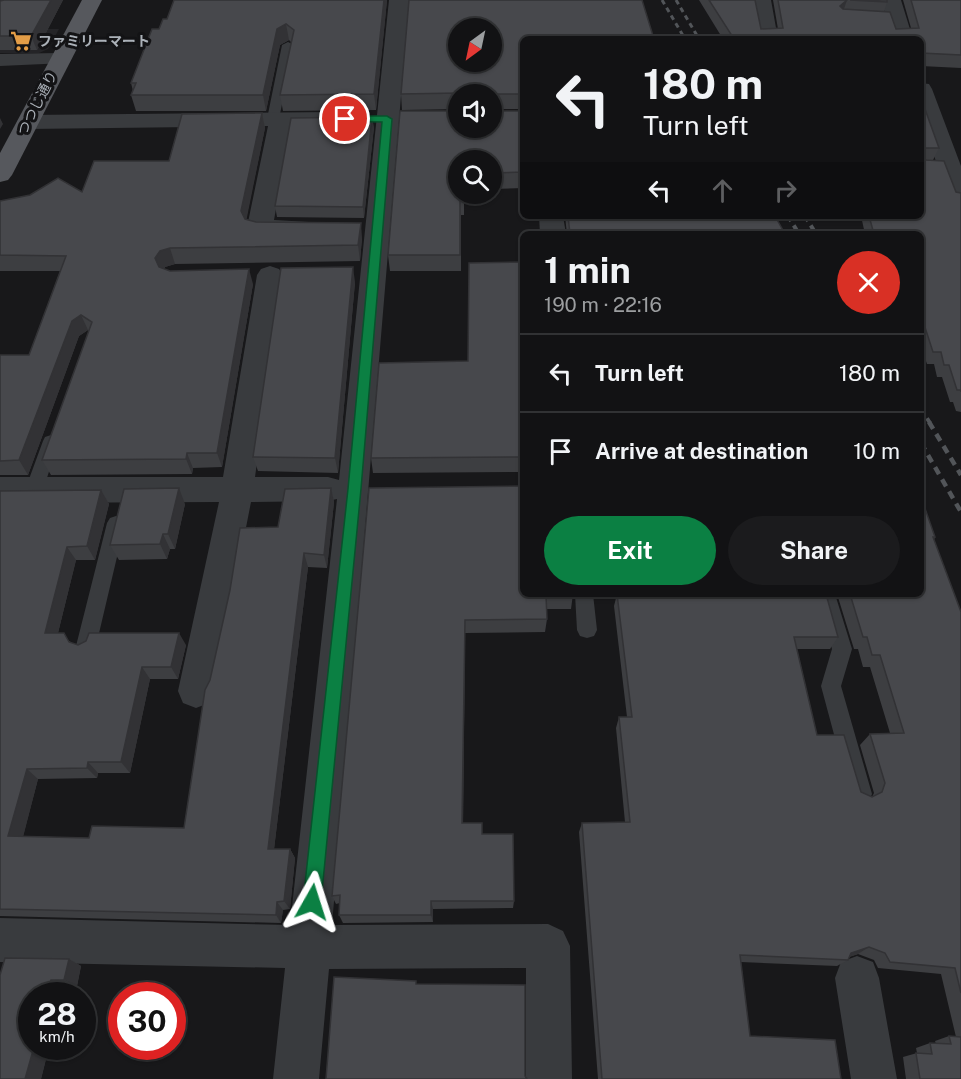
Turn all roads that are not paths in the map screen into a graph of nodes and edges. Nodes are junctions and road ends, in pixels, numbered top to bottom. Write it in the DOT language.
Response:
graph roads {
  1 [pos="92,0"];
  2 [pos="399,0"];
  3 [pos="761,0"];
  4 [pos="891,13"];
  5 [pos="767,36"];
  6 [pos="902,36"];
  7 [pos="288,45"];
  8 [pos="59,59"];
  9 [pos="0,60"];
  10 [pos="924,101"];
  11 [pos="277,119"];
  12 [pos="378,119"];
  13 [pos="28,122"];
  14 [pos="0,175"];
  15 [pos="961,198"];
  16 [pos="319,228"];
  17 [pos="269,275"];
  18 [pos="57,424"];
  19 [pos="388,488"];
  20 [pos="124,489"];
  21 [pos="354,489"];
  22 [pos="0,490"];
  23 [pos="34,490"];
  24 [pos="237,490"];
  25 [pos="584,597"];
  26 [pos="827,597"];
  27 [pos="587,630"];
  28 [pos="86,646"];
  29 [pos="196,691"];
  30 [pos="861,794"];
  31 [pos="0,940"];
  32 [pos="307,947"];
  33 [pos="857,978"];
  34 [pos="296,1079"];
  35 [pos="549,1079"];
  36 [pos="874,1079"];
  1 -- 8 [label="main road, つつじ通り"];
  2 -- 12 [label="street"];
  3 -- 5 [label="street"];
  4 -- 6 [label="street"];
  7 -- 11 [label="lane"];
  8 -- 9 [label="street"];
  8 -- 13 [label="main road, つつじ通り"];
  10 -- 15 [label="street"];
  11 -- 12 [label="street"];
  11 -- 13 [label="street"];
  11 -- 16 [label="street"];
  12 -- 21 [label="street"];
  13 -- 14 [label="main road, つつじ通り"];
  17 -- 24 [label="street"];
  18 -- 23 [label="lane"];
  19 -- 21 [label="street"];
  20 -- 23 [label="street"];
  20 -- 24 [label="street"];
  20 -- 28 [label="lane"];
  21 -- 24 [label="street"];
  21 -- 32 [label="street"];
  22 -- 23 [label="street"];
  24 -- 29 [label="street"];
  25 -- 27 [label="lane"];
  26 -- 30 [label="lane"];
  31 -- 32 [label="street"];
  32 -- 34 [label="street"];
  32 -- 35 [label="street"];
  33 -- 36 [label="street"];
}
